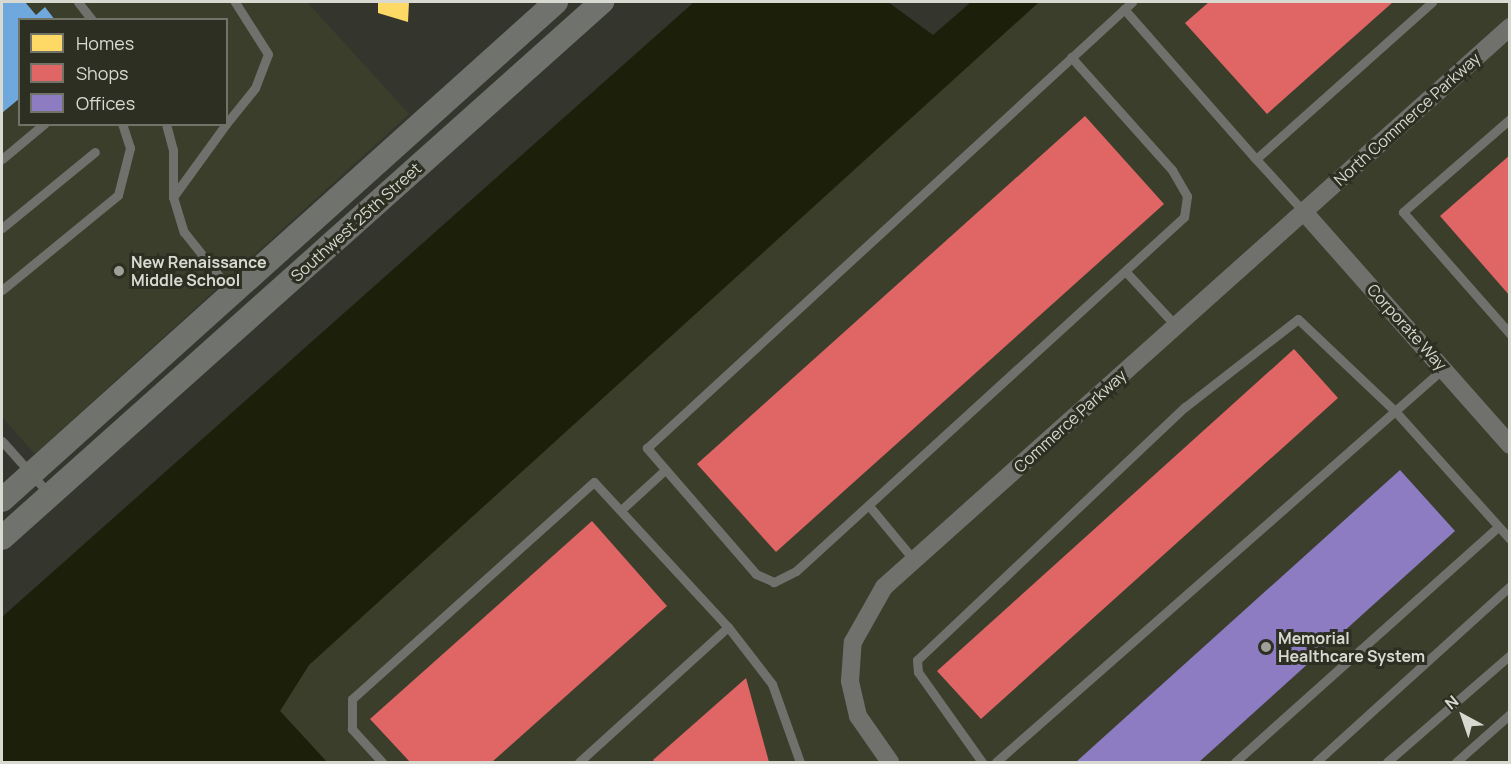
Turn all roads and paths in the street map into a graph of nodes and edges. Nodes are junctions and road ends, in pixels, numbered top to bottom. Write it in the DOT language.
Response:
graph roads {
  1 [pos="78,2"];
  2 [pos="235,2"];
  3 [pos="556,2"];
  4 [pos="602,2"];
  5 [pos="1132,2"];
  6 [pos="1432,2"];
  7 [pos="1124,9"];
  8 [pos="90,18"];
  9 [pos="1509,27"];
  10 [pos="1071,57"];
  11 [pos="1509,119"];
  12 [pos="228,122"];
  13 [pos="42,126"];
  14 [pos="123,126"];
  15 [pos="167,126"];
  16 [pos="225,126"];
  17 [pos="95,152"];
  18 [pos="2,159"];
  19 [pos="1256,159"];
  20 [pos="173,197"];
  21 [pos="1304,212"];
  22 [pos="2,228"];
  23 [pos="1127,273"];
  24 [pos="2,290"];
  25 [pos="233,293"];
  26 [pos="1176,326"];
  27 [pos="1509,334"];
  28 [pos="1444,368"];
  29 [pos="1395,411"];
  30 [pos="2,441"];
  31 [pos="1509,445"];
  32 [pos="665,470"];
  33 [pos="32,474"];
  34 [pos="50,495"];
  35 [pos="2,500"];
  36 [pos="870,507"];
  37 [pos="621,510"];
  38 [pos="1497,528"];
  39 [pos="2,538"];
  40 [pos="1509,539"];
  41 [pos="914,560"];
  42 [pos="1509,586"];
  43 [pos="728,627"];
  44 [pos="1509,655"];
  45 [pos="1509,714"];
  46 [pos="582,761"];
  47 [pos="382,762"];
  48 [pos="800,762"];
  49 [pos="890,762"];
  50 [pos="982,762"];
  51 [pos="996,762"];
  52 [pos="1235,762"];
  53 [pos="1316,762"];
  54 [pos="1387,762"];
  55 [pos="1456,762"];
  1 -- 8 [label="lane"];
  2 -- 12 [label="lane"];
  3 -- 25 [label="street, Southwest 25th Street"];
  4 -- 34 [label="street, Southwest 25th Street"];
  5 -- 7 [label="lane"];
  6 -- 19 [label="lane"];
  7 -- 10 [label="lane"];
  7 -- 19 [label="lane"];
  9 -- 21 [label="street, North Commerce Parkway"];
  10 -- 23 [label="lane"];
  10 -- 32 [label="lane"];
  11 -- 27 [label="lane"];
  13 -- 18 [label="lane"];
  14 -- 24 [label="lane"];
  15 -- 20 [label="lane"];
  16 -- 20 [label="lane"];
  17 -- 22 [label="lane"];
  19 -- 21 [label="lane"];
  20 -- 25 [label="lane"];
  21 -- 26 [label="street, Commerce Parkway"];
  21 -- 28 [label="street, Corporate Way"];
  23 -- 26 [label="lane"];
  23 -- 36 [label="lane"];
  25 -- 33 [label="street, Southwest 25th Street"];
  26 -- 41 [label="street, Commerce Parkway"];
  28 -- 29 [label="lane"];
  28 -- 31 [label="street, Corporate Way"];
  29 -- 38 [label="lane"];
  29 -- 50 [label="lane"];
  29 -- 51 [label="lane"];
  30 -- 33 [label="lane"];
  32 -- 36 [label="lane"];
  32 -- 37 [label="lane"];
  33 -- 34 [label="lane"];
  33 -- 35 [label="street, Southwest 25th Street"];
  34 -- 39 [label="street, Southwest 25th Street"];
  36 -- 41 [label="lane"];
  37 -- 43 [label="lane"];
  37 -- 47 [label="lane"];
  38 -- 40 [label="lane"];
  38 -- 52 [label="lane"];
  41 -- 49 [label="street, Commerce Parkway"];
  42 -- 53 [label="lane"];
  43 -- 46 [label="lane"];
  43 -- 48 [label="lane"];
  44 -- 54 [label="lane"];
  45 -- 55 [label="lane"];
}
